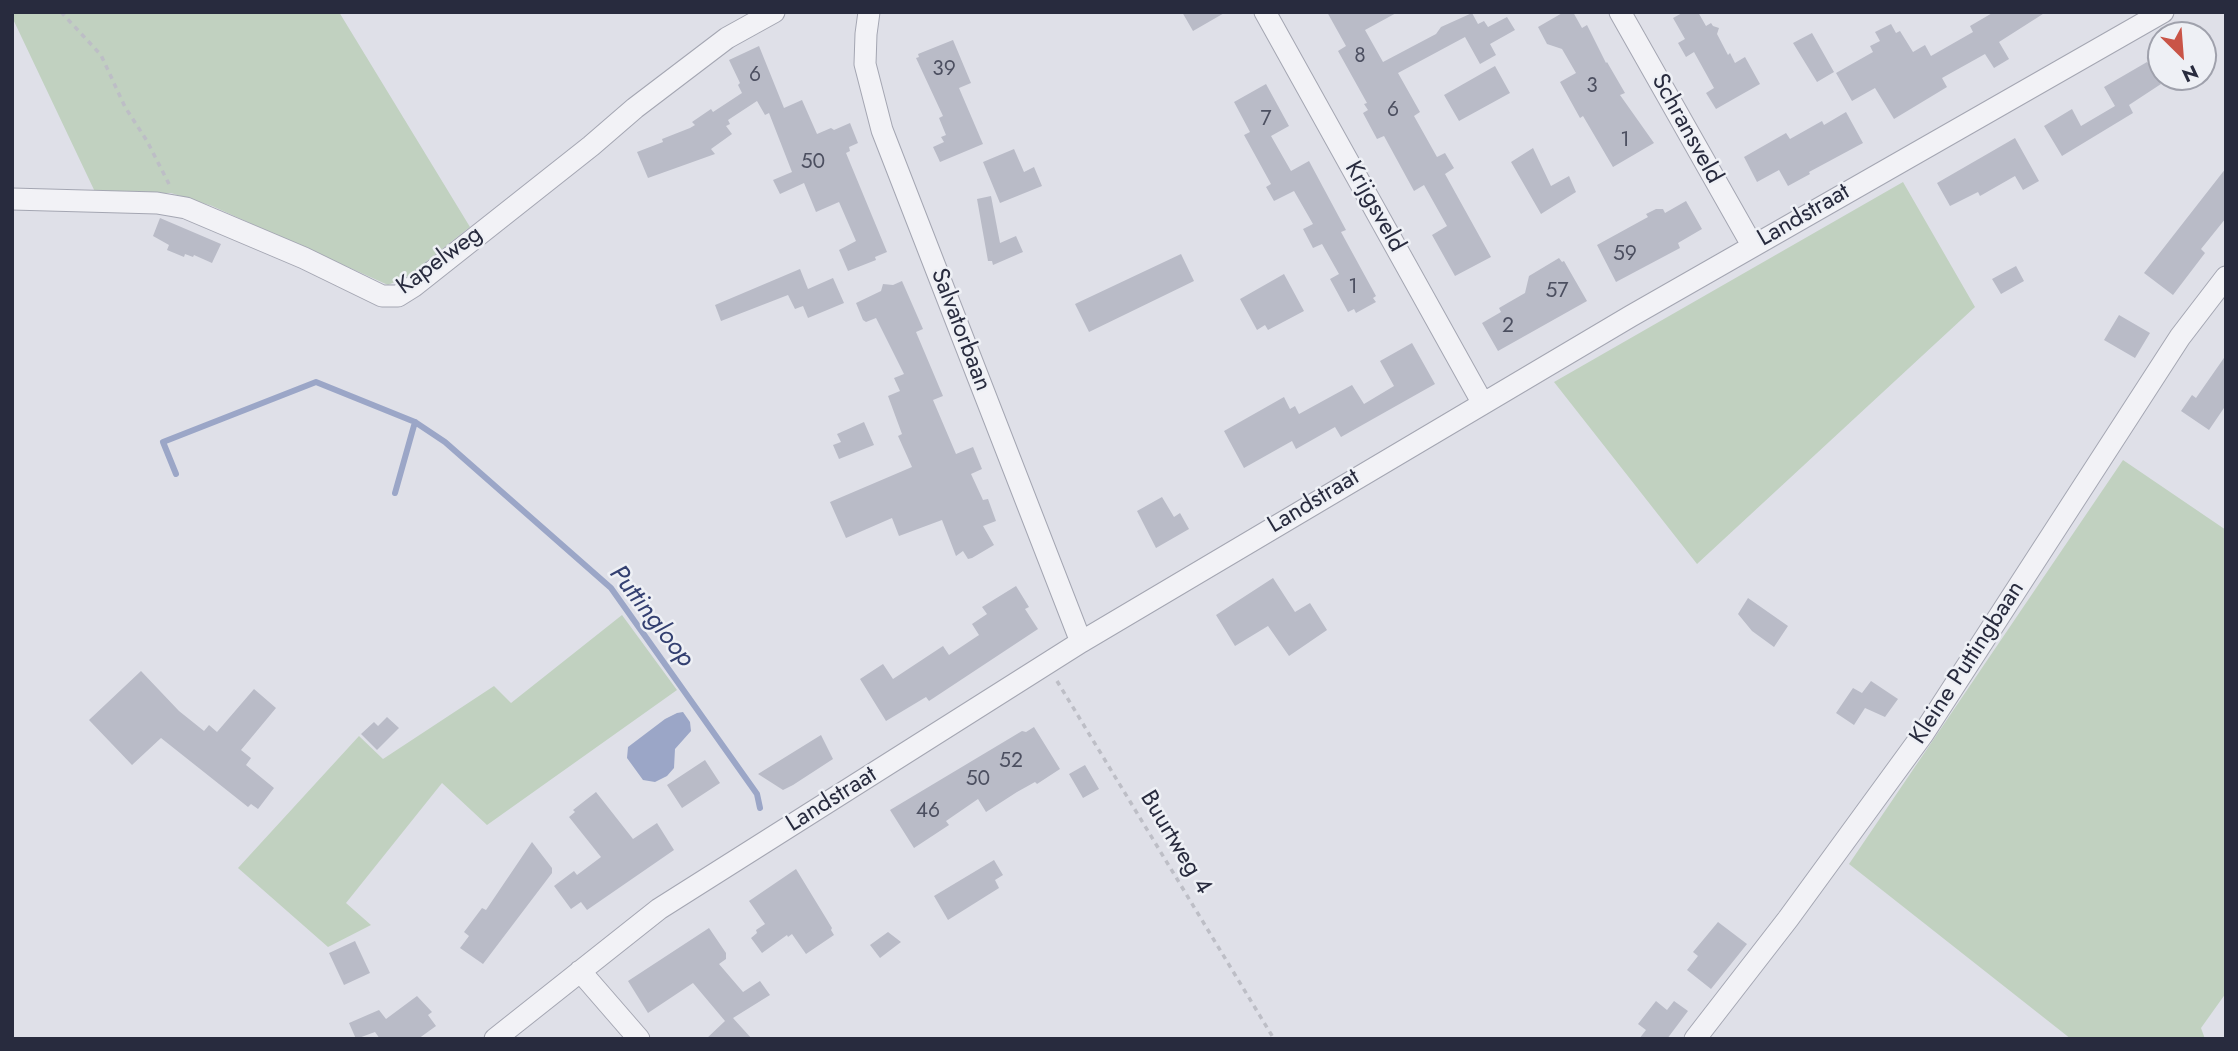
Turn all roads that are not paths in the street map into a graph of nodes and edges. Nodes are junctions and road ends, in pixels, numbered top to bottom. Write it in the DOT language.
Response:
graph roads {
  1 [pos="774,12"];
  2 [pos="869,12"];
  3 [pos="1265,12"];
  4 [pos="1620,12"];
  5 [pos="2163,12"];
  6 [pos="12,199"];
  7 [pos="1752,246"];
  8 [pos="2226,277"];
  9 [pos="1482,402"];
  10 [pos="1082,642"];
  11 [pos="580,971"];
  12 [pos="495,1039"];
  13 [pos="639,1039"];
  14 [pos="1695,1039"];
  1 -- 6 [label="street, Kapelweg"];
  2 -- 10 [label="street, Salvatorbaan"];
  3 -- 9 [label="street, Krijgsveld"];
  4 -- 7 [label="street, Schransveld"];
  5 -- 7 [label="street, Landstraat"];
  7 -- 9 [label="street, Landstraat"];
  8 -- 14 [label="street, Kleine Puttingbaan"];
  9 -- 10 [label="street, Landstraat"];
  10 -- 11 [label="street, Landstraat"];
  11 -- 12 [label="street, Landstraat"];
  11 -- 13 [label="street"];
}
